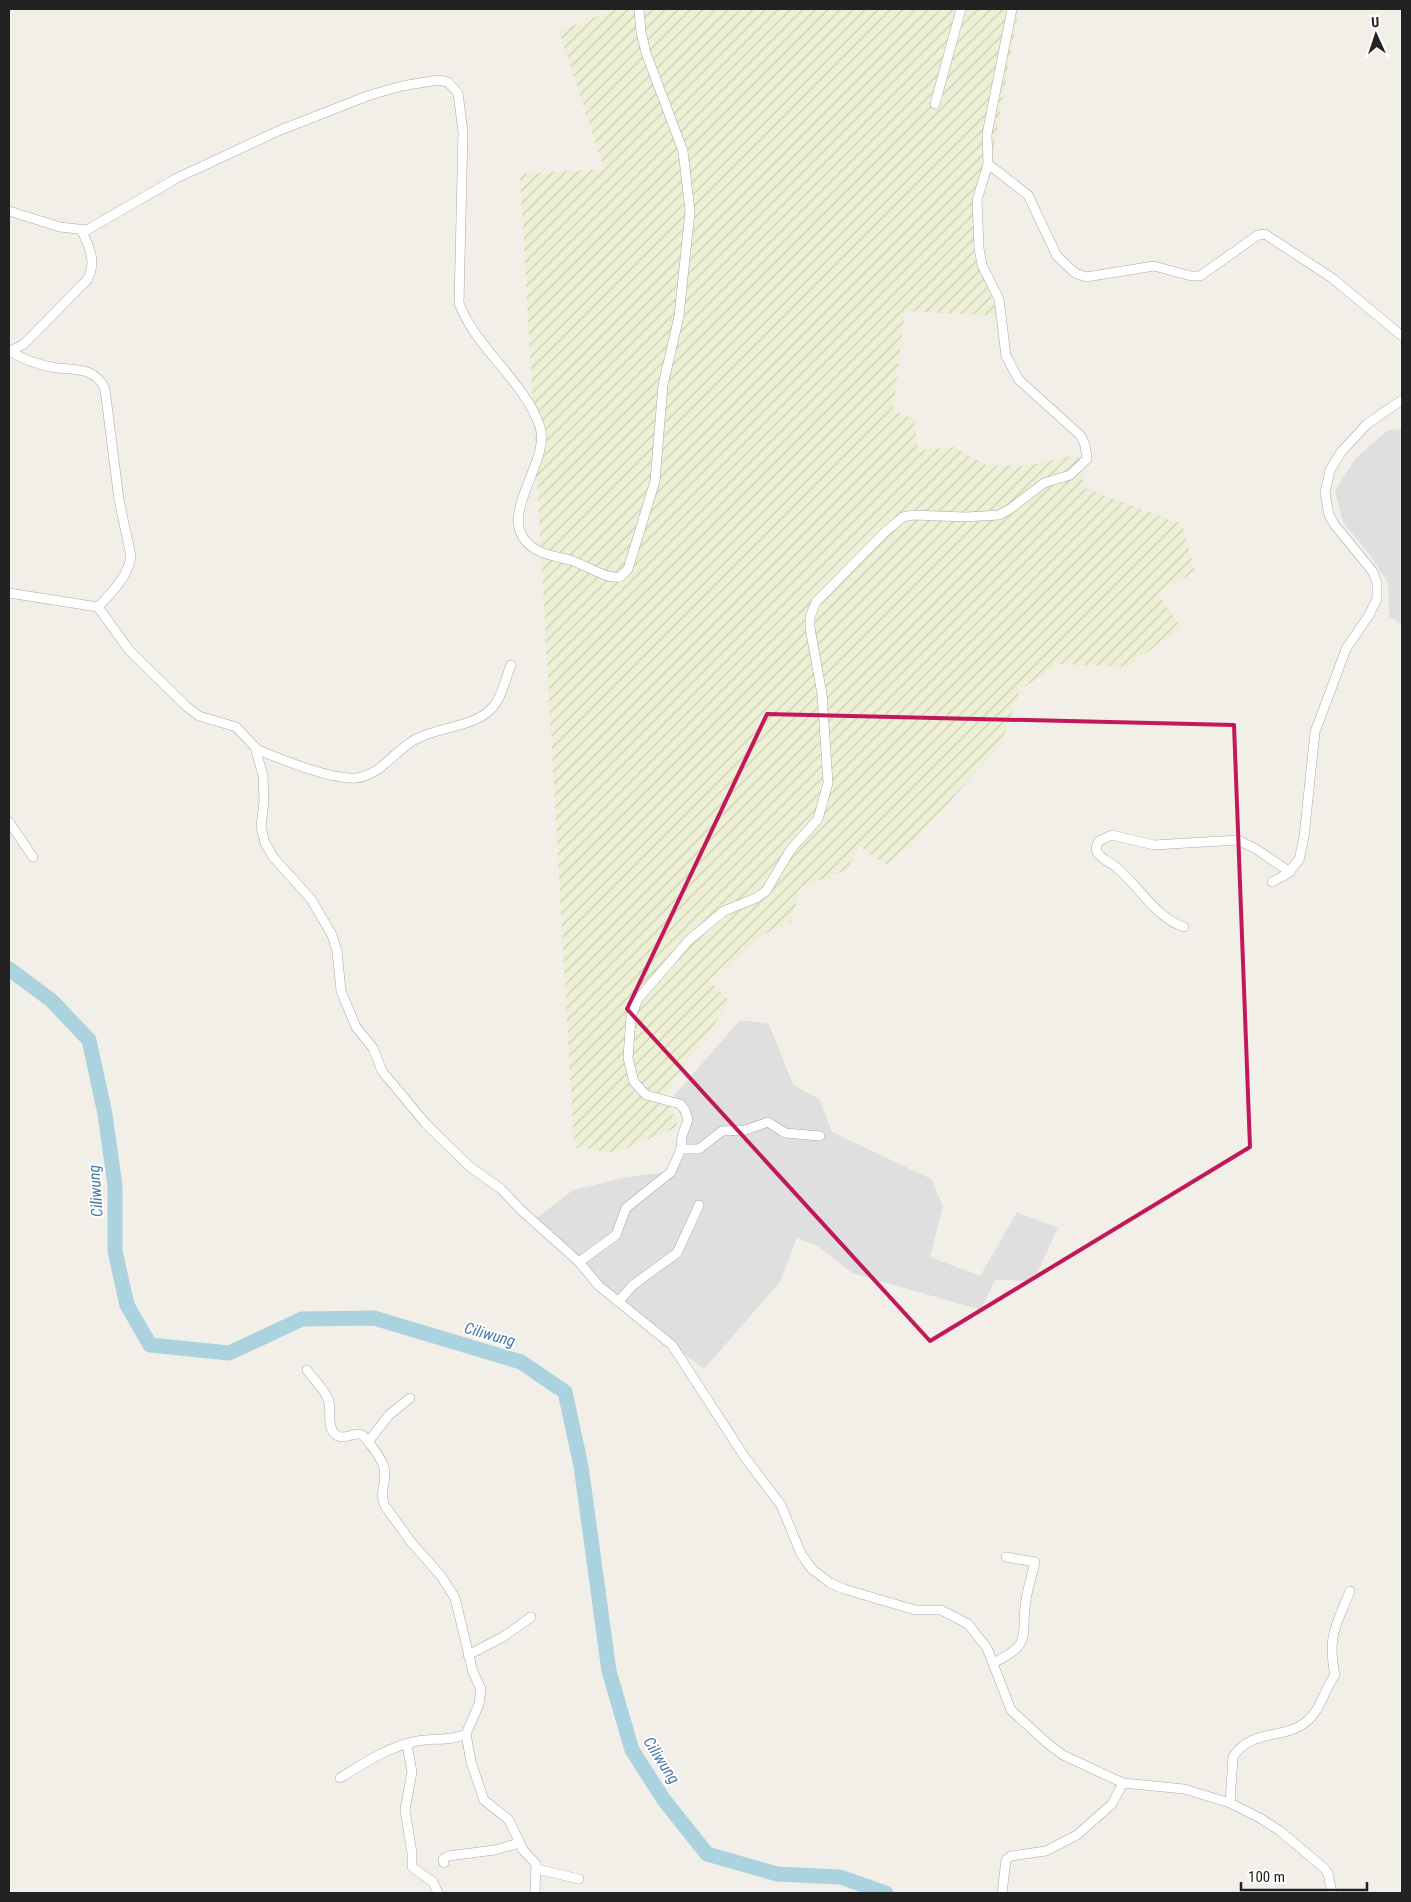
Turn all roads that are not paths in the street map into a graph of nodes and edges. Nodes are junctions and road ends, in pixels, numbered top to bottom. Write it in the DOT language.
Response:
graph roads {
  1 [pos="640,9"];
  2 [pos="961,9"];
  3 [pos="1012,9"];
  4 [pos="935,104"];
  5 [pos="988,164"];
  6 [pos="9,211"];
  7 [pos="82,231"];
  8 [pos="1402,336"];
  9 [pos="10,352"];
  10 [pos="1402,400"];
  11 [pos="9,593"];
  12 [pos="98,607"];
  13 [pos="511,665"];
  14 [pos="256,750"];
  15 [pos="9,822"];
  16 [pos="33,857"];
  17 [pos="1290,872"];
  18 [pos="1272,882"];
  19 [pos="1184,927"];
  20 [pos="820,1136"];
  21 [pos="682,1149"];
  22 [pos="699,1205"];
  23 [pos="578,1262"];
  24 [pos="618,1302"];
  25 [pos="307,1370"];
  26 [pos="410,1398"];
  27 [pos="368,1442"];
  28 [pos="1006,1557"];
  29 [pos="1350,1591"];
  30 [pos="531,1617"];
  31 [pos="468,1655"];
  32 [pos="993,1663"];
  33 [pos="466,1734"];
  34 [pos="407,1744"];
  35 [pos="340,1778"];
  36 [pos="1123,1783"];
  37 [pos="1230,1803"];
  38 [pos="519,1843"];
  39 [pos="444,1863"];
  40 [pos="537,1869"];
  41 [pos="579,1879"];
  42 [pos="438,1893"];
  43 [pos="534,1893"];
  44 [pos="1002,1893"];
  45 [pos="1332,1893"];
  1 -- 7 [label="street"];
  2 -- 4 [label="street"];
  3 -- 5 [label="street"];
  5 -- 8 [label="street"];
  5 -- 21 [label="street"];
  6 -- 7 [label="street"];
  7 -- 9 [label="street"];
  9 -- 12 [label="street"];
  10 -- 17 [label="street"];
  11 -- 12 [label="street"];
  12 -- 14 [label="street"];
  13 -- 14 [label="street"];
  14 -- 23 [label="street"];
  15 -- 16 [label="street"];
  17 -- 18 [label="street"];
  17 -- 19 [label="street"];
  20 -- 21 [label="street"];
  21 -- 23 [label="street"];
  22 -- 24 [label="street"];
  23 -- 24 [label="street"];
  24 -- 32 [label="street"];
  25 -- 27 [label="street"];
  26 -- 27 [label="street"];
  27 -- 31 [label="street"];
  28 -- 32 [label="street"];
  29 -- 37 [label="street"];
  30 -- 31 [label="street"];
  31 -- 33 [label="street"];
  32 -- 36 [label="street"];
  33 -- 34 [label="street"];
  33 -- 38 [label="street"];
  34 -- 35 [label="street"];
  34 -- 42 [label="street"];
  36 -- 37 [label="street"];
  36 -- 44 [label="street"];
  37 -- 45 [label="street"];
  38 -- 39 [label="street"];
  38 -- 40 [label="street"];
  40 -- 41 [label="street"];
  40 -- 43 [label="street"];
}
